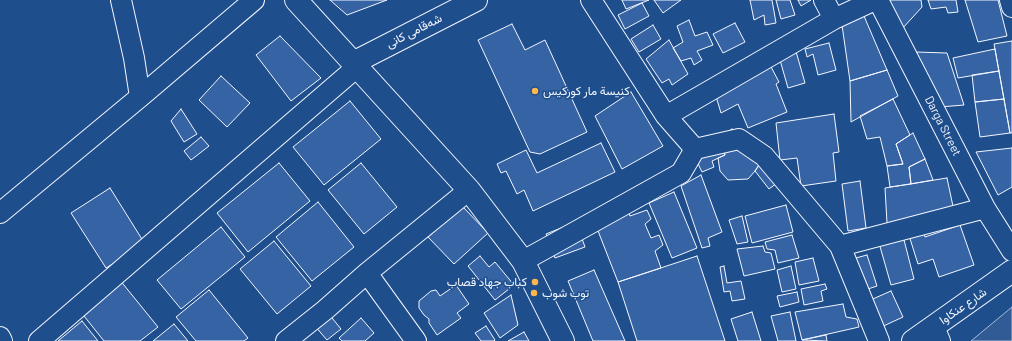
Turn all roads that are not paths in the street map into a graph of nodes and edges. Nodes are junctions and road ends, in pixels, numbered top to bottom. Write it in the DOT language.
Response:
graph roads {
  1 [pos="121,0"];
  2 [pos="254,0"];
  3 [pos="296,0"];
  4 [pos="476,0"];
  5 [pos="591,0"];
  6 [pos="824,0"];
  7 [pos="876,0"];
  8 [pos="1010,0"];
  9 [pos="1012,7"];
  10 [pos="834,19"];
  11 [pos="355,65"];
  12 [pos="140,97"];
  13 [pos="666,116"];
  14 [pos="695,150"];
  15 [pos="469,190"];
  16 [pos="985,208"];
  17 [pos="0,213"];
  18 [pos="840,246"];
  19 [pos="1012,251"];
  20 [pos="523,261"];
  21 [pos="1012,271"];
  22 [pos="367,273"];
  23 [pos="937,334"];
  24 [pos="0,337"];
  25 [pos="2,341"];
  26 [pos="40,341"];
  27 [pos="286,341"];
  28 [pos="416,341"];
  29 [pos="563,341"];
  30 [pos="879,341"];
  31 [pos="913,341"];
  1 -- 12 [label="street"];
  2 -- 12 [label="street"];
  3 -- 11 [label="street"];
  4 -- 11 [label="street, شەقامی کانی"];
  5 -- 13 [label="street"];
  6 -- 10 [label="street"];
  7 -- 10 [label="street"];
  7 -- 16 [label="street, Darga Street"];
  8 -- 9 [label="street"];
  10 -- 13 [label="street"];
  11 -- 15 [label="street"];
  11 -- 26 [label="street"];
  12 -- 17 [label="street"];
  13 -- 14 [label="street"];
  14 -- 18 [label="street"];
  14 -- 20 [label="street"];
  15 -- 20 [label="street"];
  15 -- 22 [label="street"];
  16 -- 18 [label="street"];
  16 -- 19 [label="street, Darga Street"];
  18 -- 30 [label="street"];
  20 -- 29 [label="street"];
  21 -- 23 [label="street, شارع عنكاوا"];
  22 -- 27 [label="street"];
  22 -- 28 [label="street"];
  23 -- 31 [label="street, شارع عنكاوا"];
  24 -- 25 [label="street"];
}
